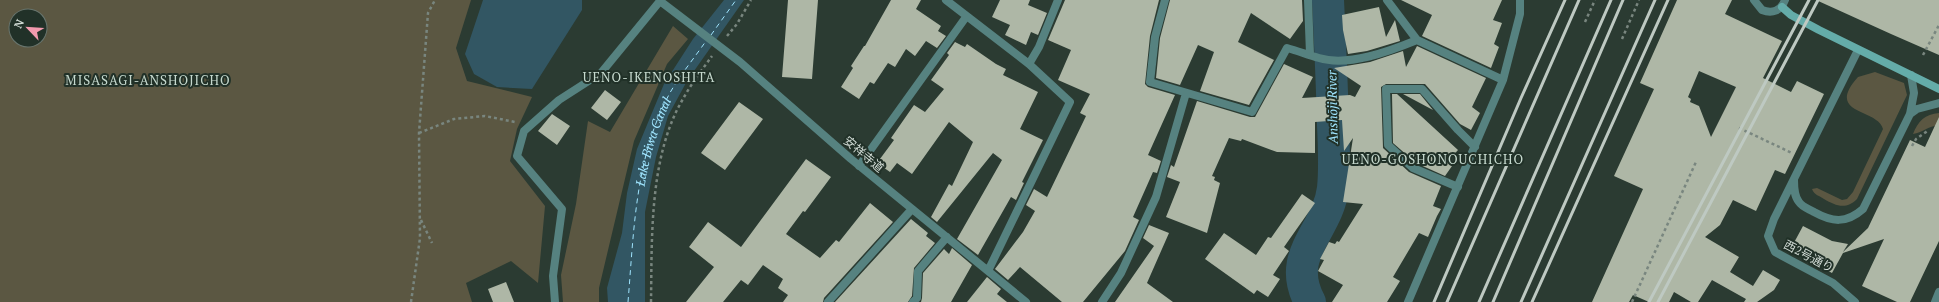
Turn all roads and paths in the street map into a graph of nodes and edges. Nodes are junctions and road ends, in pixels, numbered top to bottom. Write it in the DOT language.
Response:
graph roads {
  1 [pos="435,0"];
  2 [pos="660,0"];
  3 [pos="751,0"];
  4 [pos="946,0"];
  5 [pos="1058,0"];
  6 [pos="1165,0"];
  7 [pos="1308,0"];
  8 [pos="1387,0"];
  9 [pos="1520,0"];
  10 [pos="1595,0"];
  11 [pos="1639,0"];
  12 [pos="1754,0"];
  13 [pos="1784,4"];
  14 [pos="966,17"];
  15 [pos="1585,22"];
  16 [pos="1939,25"];
  17 [pos="1622,39"];
  18 [pos="1417,40"];
  19 [pos="718,46"];
  20 [pos="1858,50"];
  21 [pos="1310,54"];
  22 [pos="1923,55"];
  23 [pos="1029,64"];
  24 [pos="1911,75"];
  25 [pos="1503,80"];
  26 [pos="1939,89"];
  27 [pos="1186,93"];
  28 [pos="1939,103"];
  29 [pos="1910,114"];
  30 [pos="519,123"];
  31 [pos="1739,128"];
  32 [pos="1929,130"];
  33 [pos="419,134"];
  34 [pos="1912,146"];
  35 [pos="1476,147"];
  36 [pos="1792,153"];
  37 [pos="1696,162"];
  38 [pos="859,166"];
  39 [pos="1794,180"];
  40 [pos="1458,187"];
  41 [pos="912,209"];
  42 [pos="420,219"];
  43 [pos="947,237"];
  44 [pos="432,243"];
  45 [pos="988,271"];
  46 [pos="1939,292"];
  47 [pos="411,302"];
  48 [pos="555,302"];
  49 [pos="651,302"];
  50 [pos="828,302"];
  51 [pos="913,302"];
  52 [pos="1026,302"];
  53 [pos="1102,302"];
  54 [pos="1408,302"];
  55 [pos="1632,302"];
  56 [pos="1855,302"];
  57 [pos="1935,302"];
  1 -- 33 [label="path"];
  2 -- 19 [label="street, 安祥寺道"];
  2 -- 48 [label="street"];
  3 -- 19 [label="path"];
  4 -- 14 [label="street"];
  5 -- 23 [label="street"];
  6 -- 27 [label="street"];
  7 -- 21 [label="street"];
  8 -- 18 [label="street"];
  9 -- 25 [label="street"];
  10 -- 15 [label="path"];
  11 -- 17 [label="path"];
  12 -- 13 [label="street"];
  13 -- 20 [label="main road"];
  14 -- 23 [label="street"];
  14 -- 38 [label="street"];
  16 -- 22 [label="path"];
  18 -- 21 [label="street"];
  18 -- 25 [label="street"];
  19 -- 38 [label="street, 安祥寺道"];
  19 -- 49 [label="path"];
  20 -- 24 [label="main road"];
  20 -- 39 [label="street, 西2号通り"];
  21 -- 27 [label="street"];
  23 -- 45 [label="street"];
  24 -- 26 [label="main road"];
  24 -- 29 [label="street"];
  25 -- 35 [label="street"];
  27 -- 53 [label="street"];
  28 -- 29 [label="street"];
  29 -- 39 [label="street"];
  30 -- 33 [label="path"];
  31 -- 36 [label="path"];
  32 -- 34 [label="path"];
  33 -- 42 [label="path"];
  35 -- 40 [label="street"];
  35 -- 40 [label="street"];
  37 -- 55 [label="path"];
  38 -- 41 [label="street, 安祥寺道"];
  39 -- 56 [label="street, 西2号通り"];
  40 -- 54 [label="street"];
  41 -- 43 [label="street, 安祥寺道"];
  41 -- 50 [label="street"];
  42 -- 44 [label="path"];
  42 -- 47 [label="path"];
  43 -- 45 [label="street, 安祥寺道"];
  43 -- 51 [label="street"];
  45 -- 52 [label="street, 安祥寺道"];
  46 -- 57 [label="street"];
}
